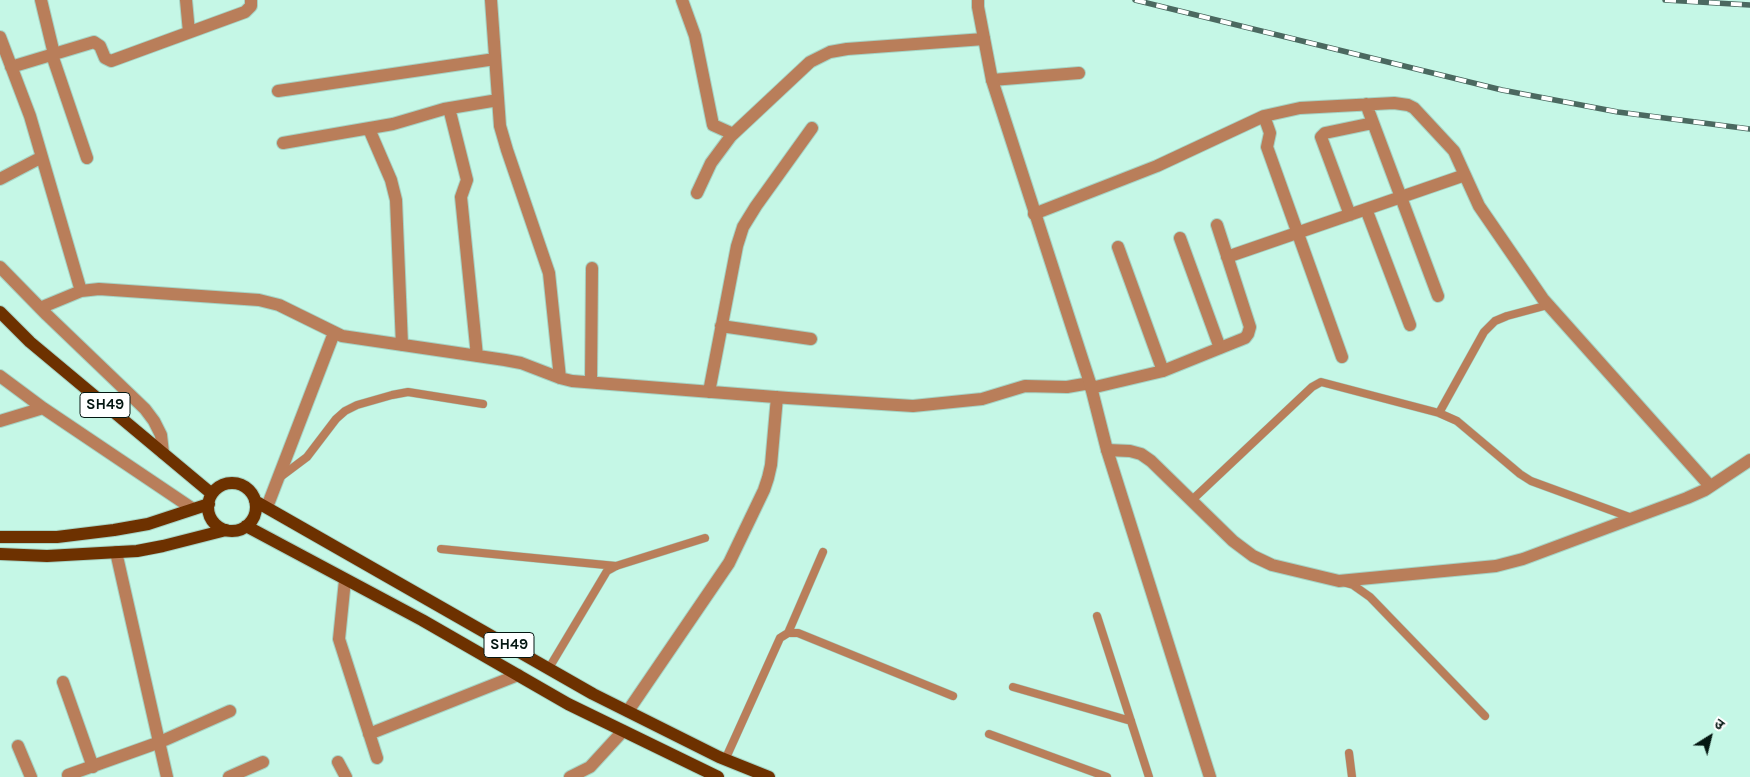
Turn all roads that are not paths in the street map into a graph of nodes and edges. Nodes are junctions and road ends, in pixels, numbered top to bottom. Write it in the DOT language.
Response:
graph roads {
  1 [pos="41,0"];
  2 [pos="186,0"];
  3 [pos="251,0"];
  4 [pos="491,0"];
  5 [pos="682,0"];
  6 [pos="978,0"];
  7 [pos="189,32"];
  8 [pos="0,37"];
  9 [pos="984,40"];
  10 [pos="53,54"];
  11 [pos="495,59"];
  12 [pos="11,67"];
  13 [pos="1079,73"];
  14 [pos="992,80"];
  15 [pos="278,91"];
  16 [pos="498,100"];
  17 [pos="1366,104"];
  18 [pos="449,108"];
  19 [pos="1264,116"];
  20 [pos="1373,123"];
  21 [pos="369,128"];
  22 [pos="812,128"];
  23 [pos="733,134"];
  24 [pos="283,143"];
  25 [pos="42,157"];
  26 [pos="87,158"];
  27 [pos="1465,175"];
  28 [pos="0,179"];
  29 [pos="697,193"];
  30 [pos="1400,198"];
  31 [pos="1366,209"];
  32 [pos="1034,214"];
  33 [pos="1350,215"];
  34 [pos="1217,225"];
  35 [pos="1297,233"];
  36 [pos="1180,238"];
  37 [pos="1118,247"];
  38 [pos="1227,257"];
  39 [pos="0,267"];
  40 [pos="592,268"];
  41 [pos="81,291"];
  42 [pos="1438,296"];
  43 [pos="1548,305"];
  44 [pos="40,308"];
  45 [pos="0,312"];
  46 [pos="1410,325"];
  47 [pos="721,326"];
  48 [pos="334,333"];
  49 [pos="811,339"];
  50 [pos="402,345"];
  51 [pos="1220,348"];
  52 [pos="477,356"];
  53 [pos="1342,357"];
  54 [pos="1163,370"];
  55 [pos="0,376"];
  56 [pos="560,378"];
  57 [pos="590,382"];
  58 [pos="1090,385"];
  59 [pos="709,392"];
  60 [pos="776,397"];
  61 [pos="483,404"];
  62 [pos="43,408"];
  63 [pos="1439,413"];
  64 [pos="0,421"];
  65 [pos="1107,450"];
  66 [pos="163,453"];
  67 [pos="1750,460"];
  68 [pos="277,480"];
  69 [pos="1710,486"];
  70 [pos="210,499"];
  71 [pos="1191,501"];
  72 [pos="261,504"];
  73 [pos="193,509"];
  74 [pos="1634,518"];
  75 [pos="246,526"];
  76 [pos="226,530"];
  77 [pos="0,537"];
  78 [pos="705,538"];
  79 [pos="441,549"];
  80 [pos="116,552"];
  81 [pos="823,552"];
  82 [pos="0,554"];
  83 [pos="616,566"];
  84 [pos="345,580"];
  85 [pos="1339,581"];
  86 [pos="1097,616"];
  87 [pos="788,632"];
  88 [pos="549,668"];
  89 [pos="518,675"];
  90 [pos="63,682"];
  91 [pos="1013,687"];
  92 [pos="953,696"];
  93 [pos="230,711"];
  94 [pos="628,711"];
  95 [pos="1485,716"];
  96 [pos="1131,721"];
  97 [pos="624,731"];
  98 [pos="369,734"];
  99 [pos="989,734"];
  100 [pos="160,742"];
  101 [pos="18,746"];
  102 [pos="1349,753"];
  103 [pos="377,758"];
  104 [pos="722,758"];
  105 [pos="263,762"];
  106 [pos="338,762"];
  107 [pos="92,767"];
  108 [pos="68,775"];
  109 [pos="716,776"];
  110 [pos="31,777"];
  111 [pos="167,777"];
  112 [pos="229,777"];
  113 [pos="346,777"];
  114 [pos="570,777"];
  115 [pos="769,777"];
  116 [pos="1107,777"];
  117 [pos="1150,777"];
  118 [pos="1210,777"];
  119 [pos="1352,777"];
  1 -- 10 [label="street"];
  2 -- 7 [label="street"];
  3 -- 7 [label="street"];
  4 -- 11 [label="street"];
  5 -- 23 [label="street"];
  6 -- 9 [label="street"];
  7 -- 10 [label="street"];
  8 -- 12 [label="street"];
  9 -- 14 [label="street"];
  9 -- 23 [label="street"];
  10 -- 12 [label="street"];
  10 -- 26 [label="street"];
  11 -- 15 [label="street"];
  11 -- 16 [label="street"];
  12 -- 25 [label="street"];
  13 -- 14 [label="street"];
  14 -- 32 [label="street"];
  16 -- 18 [label="street"];
  16 -- 56 [label="street"];
  17 -- 19 [label="street"];
  17 -- 20 [label="street"];
  17 -- 27 [label="street"];
  18 -- 21 [label="street"];
  18 -- 52 [label="street"];
  19 -- 32 [label="street"];
  19 -- 35 [label="street"];
  20 -- 30 [label="street"];
  20 -- 33 [label="street"];
  21 -- 24 [label="street"];
  21 -- 50 [label="street"];
  22 -- 47 [label="street"];
  23 -- 29 [label="street"];
  25 -- 28 [label="street"];
  25 -- 41 [label="street"];
  27 -- 30 [label="street"];
  27 -- 43 [label="street"];
  30 -- 31 [label="street"];
  30 -- 42 [label="street"];
  31 -- 33 [label="street"];
  31 -- 46 [label="street"];
  32 -- 58 [label="street"];
  33 -- 35 [label="street"];
  34 -- 38 [label="street"];
  35 -- 38 [label="street"];
  35 -- 53 [label="street"];
  36 -- 51 [label="street"];
  37 -- 54 [label="street"];
  38 -- 51 [label="street"];
  39 -- 44 [label="street"];
  40 -- 57 [label="street"];
  41 -- 44 [label="street"];
  41 -- 48 [label="street"];
  43 -- 63 [label="lane"];
  43 -- 69 [label="street"];
  44 -- 66 [label="street"];
  45 -- 66 [label="main road, SH49"];
  47 -- 49 [label="street"];
  47 -- 59 [label="street"];
  48 -- 50 [label="street"];
  48 -- 68 [label="street"];
  50 -- 52 [label="street"];
  51 -- 54 [label="street"];
  52 -- 56 [label="street"];
  54 -- 58 [label="street"];
  55 -- 62 [label="street"];
  56 -- 57 [label="street"];
  57 -- 59 [label="street"];
  58 -- 60 [label="street"];
  58 -- 65 [label="street"];
  59 -- 60 [label="street"];
  60 -- 94 [label="street"];
  61 -- 68 [label="lane"];
  62 -- 64 [label="street"];
  62 -- 73 [label="street"];
  63 -- 71 [label="lane"];
  63 -- 74 [label="lane"];
  65 -- 71 [label="street"];
  65 -- 118 [label="street"];
  66 -- 70 [label="main road, SH49"];
  67 -- 69 [label="street"];
  68 -- 72 [label="street"];
  69 -- 74 [label="street"];
  70 -- 72 [label="main road"];
  70 -- 73 [label="main road"];
  70 -- 76 [label="main road"];
  71 -- 85 [label="street"];
  72 -- 75 [label="main road"];
  72 -- 88 [label="main road, SH49"];
  73 -- 77 [label="main road"];
  74 -- 85 [label="street"];
  75 -- 76 [label="main road"];
  75 -- 84 [label="main road, SH49"];
  76 -- 80 [label="main road"];
  78 -- 83 [label="lane"];
  79 -- 83 [label="lane"];
  80 -- 82 [label="main road"];
  80 -- 100 [label="street"];
  81 -- 87 [label="lane"];
  83 -- 88 [label="lane"];
  84 -- 89 [label="main road, SH49"];
  84 -- 98 [label="street"];
  85 -- 95 [label="lane"];
  86 -- 96 [label="lane"];
  87 -- 92 [label="lane"];
  87 -- 104 [label="lane"];
  88 -- 94 [label="main road, SH49"];
  89 -- 97 [label="main road, SH49"];
  89 -- 98 [label="street"];
  90 -- 107 [label="street"];
  91 -- 96 [label="lane"];
  93 -- 100 [label="street"];
  94 -- 104 [label="main road, SH49"];
  96 -- 117 [label="lane"];
  97 -- 109 [label="main road, SH49"];
  97 -- 114 [label="street"];
  98 -- 103 [label="street"];
  99 -- 116 [label="lane"];
  100 -- 107 [label="street"];
  100 -- 111 [label="street"];
  101 -- 110 [label="street"];
  102 -- 119 [label="lane"];
  104 -- 109 [label="street"];
  104 -- 115 [label="main road, SH49"];
  105 -- 112 [label="street"];
  106 -- 113 [label="street"];
  107 -- 108 [label="street"];
}
